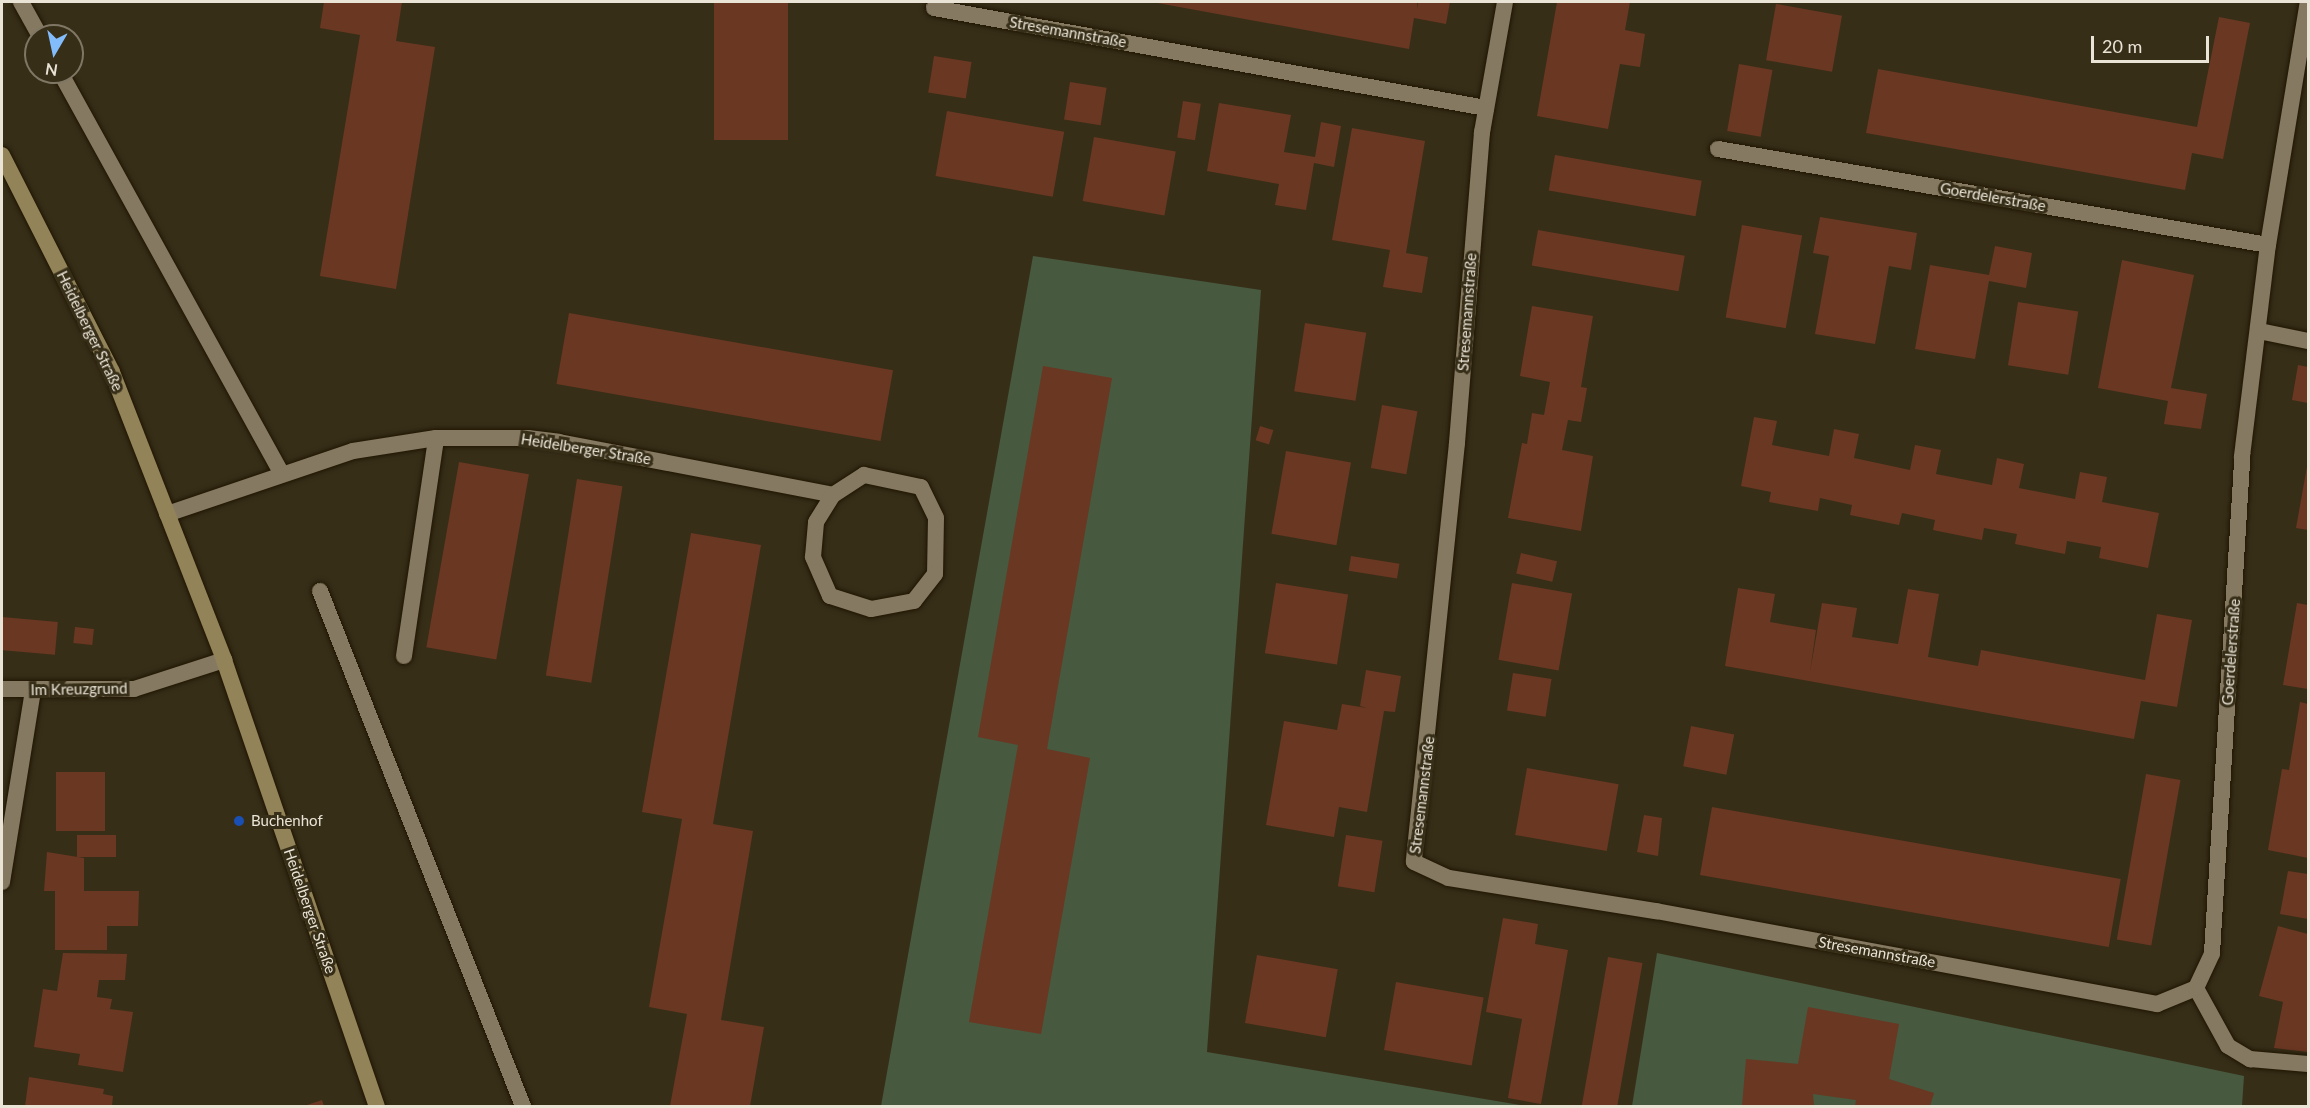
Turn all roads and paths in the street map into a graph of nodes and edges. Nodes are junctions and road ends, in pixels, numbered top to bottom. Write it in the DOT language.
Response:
graph roads {
  1 [pos="21,2"];
  2 [pos="1505,2"];
  3 [pos="2308,2"];
  4 [pos="934,8"];
  5 [pos="33,24"];
  6 [pos="67,84"];
  7 [pos="1486,108"];
  8 [pos="1718,149"];
  9 [pos="2,154"];
  10 [pos="2268,245"];
  11 [pos="2259,331"];
  12 [pos="2308,341"];
  13 [pos="436,438"];
  14 [pos="281,472"];
  15 [pos="833,495"];
  16 [pos="167,514"];
  17 [pos="320,591"];
  18 [pos="404,656"];
  19 [pos="224,660"];
  20 [pos="2,688"];
  21 [pos="33,691"];
  22 [pos="2,882"];
  23 [pos="2196,988"];
  24 [pos="2308,1064"];
  25 [pos="377,1107"];
  26 [pos="523,1107"];
  1 -- 5 [label="street"];
  2 -- 7 [label="street, Stresemannstraße"];
  3 -- 10 [label="street, Goerdelerstraße"];
  4 -- 7 [label="street, Stresemannstraße"];
  6 -- 14 [label="street"];
  7 -- 23 [label="street, Stresemannstraße"];
  8 -- 10 [label="street, Goerdelerstraße"];
  9 -- 16 [label="main road, Heidelberger Straße"];
  10 -- 11 [label="street, Goerdelerstraße"];
  11 -- 12 [label="street"];
  11 -- 23 [label="street, Goerdelerstraße"];
  13 -- 14 [label="street, Heidelberger Straße"];
  13 -- 15 [label="street, Heidelberger Straße"];
  13 -- 18 [label="street"];
  14 -- 16 [label="street, Heidelberger Straße"];
  15 -- 15 [label="street"];
  16 -- 19 [label="main road, Heidelberger Straße"];
  17 -- 26 [label="street"];
  19 -- 21 [label="street, Im Kreuzgrund"];
  19 -- 25 [label="main road, Heidelberger Straße"];
  20 -- 21 [label="street, Im Kreuzgrund"];
  21 -- 22 [label="street"];
  23 -- 24 [label="street"];
}
